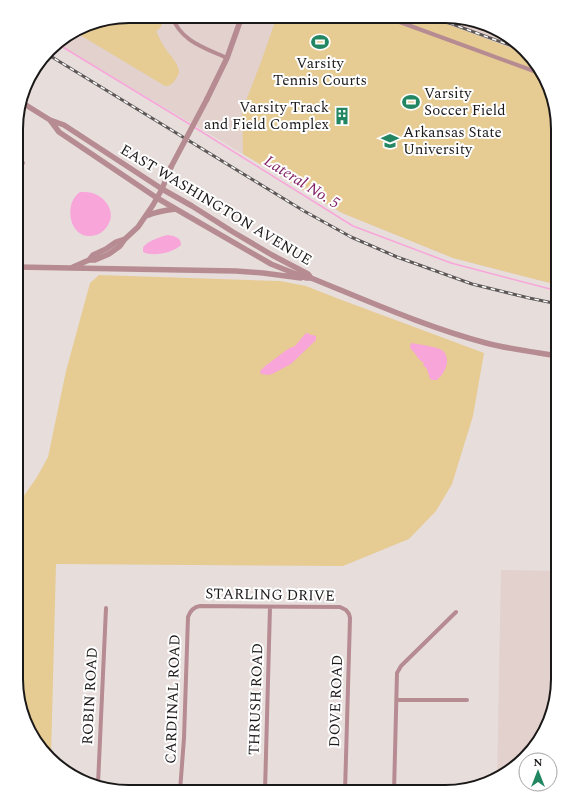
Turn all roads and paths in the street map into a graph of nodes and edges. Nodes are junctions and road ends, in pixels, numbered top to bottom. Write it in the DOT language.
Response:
graph roads {
  1 [pos="176,23"];
  2 [pos="240,23"];
  3 [pos="402,23"];
  4 [pos="227,58"];
  5 [pos="534,71"];
  6 [pos="26,105"];
  7 [pos="50,120"];
  8 [pos="162,188"];
  9 [pos="157,198"];
  10 [pos="177,209"];
  11 [pos="146,216"];
  12 [pos="23,267"];
  13 [pos="70,268"];
  14 [pos="308,278"];
  15 [pos="551,355"];
  16 [pos="270,607"];
  17 [pos="106,608"];
  18 [pos="192,609"];
  19 [pos="347,611"];
  20 [pos="456,612"];
  21 [pos="396,700"];
  22 [pos="468,700"];
  23 [pos="98,780"];
  24 [pos="180,785"];
  25 [pos="265,785"];
  26 [pos="345,785"];
  27 [pos="394,785"];
  1 -- 4 [label="street"];
  2 -- 4 [label="street"];
  3 -- 5 [label="street"];
  4 -- 8 [label="street, bridge"];
  6 -- 7 [label="street, EAST WASHINGTON AVENUE"];
  7 -- 8 [label="street, EAST WASHINGTON AVENUE"];
  7 -- 9 [label="street, EAST WASHINGTON AVENUE"];
  8 -- 9 [label="street"];
  8 -- 14 [label="street, EAST WASHINGTON AVENUE"];
  9 -- 10 [label="street, EAST WASHINGTON AVENUE"];
  9 -- 11 [label="street"];
  10 -- 11 [label="street"];
  10 -- 14 [label="street, EAST WASHINGTON AVENUE"];
  11 -- 13 [label="street"];
  12 -- 13 [label="street"];
  13 -- 14 [label="street"];
  14 -- 15 [label="street"];
  16 -- 18 [label="street, STARLING DRIVE"];
  16 -- 19 [label="street, STARLING DRIVE"];
  16 -- 25 [label="street, THRUSH ROAD"];
  17 -- 23 [label="street, ROBIN ROAD"];
  18 -- 24 [label="street, CARDINAL ROAD"];
  19 -- 26 [label="street, DOVE ROAD"];
  20 -- 21 [label="street"];
  21 -- 22 [label="street"];
  21 -- 27 [label="street"];
}
